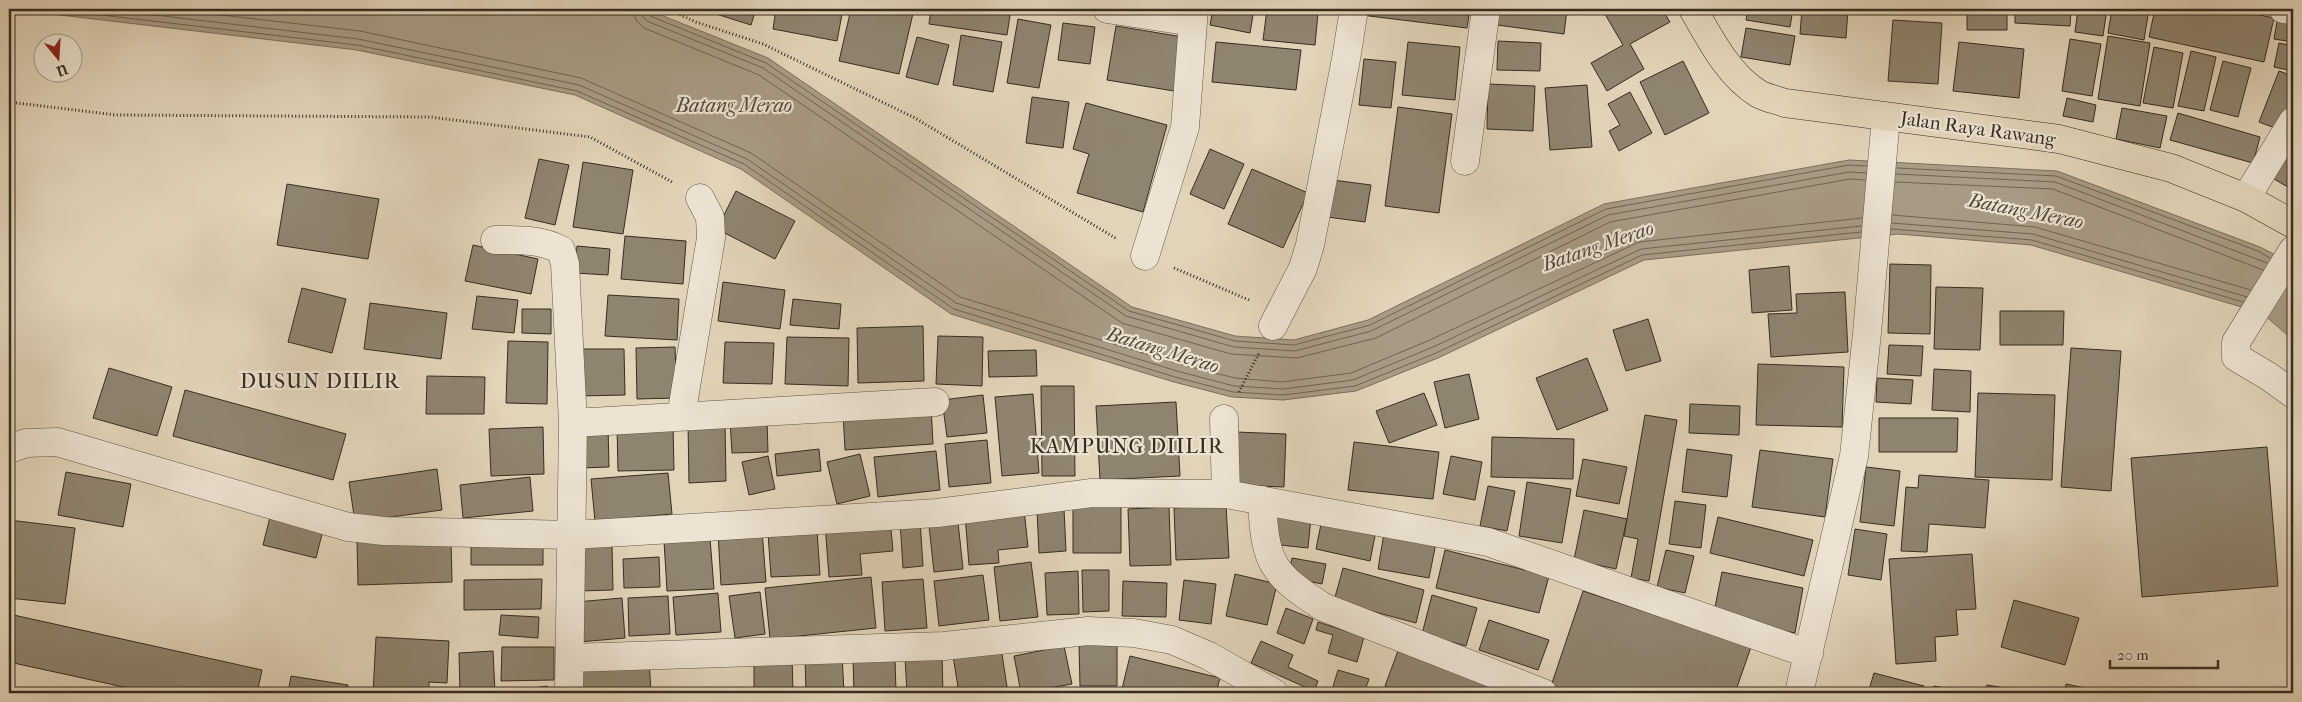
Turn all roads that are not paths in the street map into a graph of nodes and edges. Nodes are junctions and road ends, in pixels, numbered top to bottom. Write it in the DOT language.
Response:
graph roads {
  1 [pos="1107,9"];
  2 [pos="1354,9"];
  3 [pos="1486,9"];
  4 [pos="1693,9"];
  5 [pos="2283,9"];
  6 [pos="2293,10"];
  7 [pos="1193,15"];
  8 [pos="1886,117"];
  9 [pos="2293,121"];
  10 [pos="1464,161"];
  11 [pos="700,198"];
  12 [pos="2246,198"];
  13 [pos="2291,219"];
  14 [pos="495,240"];
  15 [pos="2293,251"];
  16 [pos="1145,256"];
  17 [pos="1274,326"];
  18 [pos="2293,394"];
  19 [pos="935,402"];
  20 [pos="682,416"];
  21 [pos="1224,419"];
  22 [pos="573,423"];
  23 [pos="9,449"];
  24 [pos="1226,494"];
  25 [pos="1262,500"];
  26 [pos="573,535"];
  27 [pos="1809,654"];
  28 [pos="570,658"];
  29 [pos="569,693"];
  30 [pos="1274,693"];
  31 [pos="1543,693"];
  32 [pos="1800,693"];
  1 -- 7 [label="street"];
  2 -- 17 [label="street"];
  3 -- 10 [label="street"];
  4 -- 8 [label="main road, Jalan Raya Rawang"];
  5 -- 6 [label="street"];
  7 -- 16 [label="street"];
  8 -- 12 [label="main road, Jalan Raya Rawang"];
  8 -- 27 [label="street"];
  9 -- 12 [label="street"];
  11 -- 20 [label="street"];
  12 -- 13 [label="main road, Jalan Raya Rawang"];
  14 -- 22 [label="street"];
  15 -- 18 [label="street"];
  19 -- 20 [label="street"];
  20 -- 22 [label="street"];
  21 -- 24 [label="street"];
  22 -- 26 [label="street"];
  23 -- 26 [label="street"];
  24 -- 25 [label="street"];
  24 -- 26 [label="street"];
  25 -- 27 [label="street"];
  25 -- 31 [label="street"];
  26 -- 28 [label="street"];
  27 -- 32 [label="street"];
  28 -- 29 [label="street"];
  28 -- 30 [label="street"];
}
